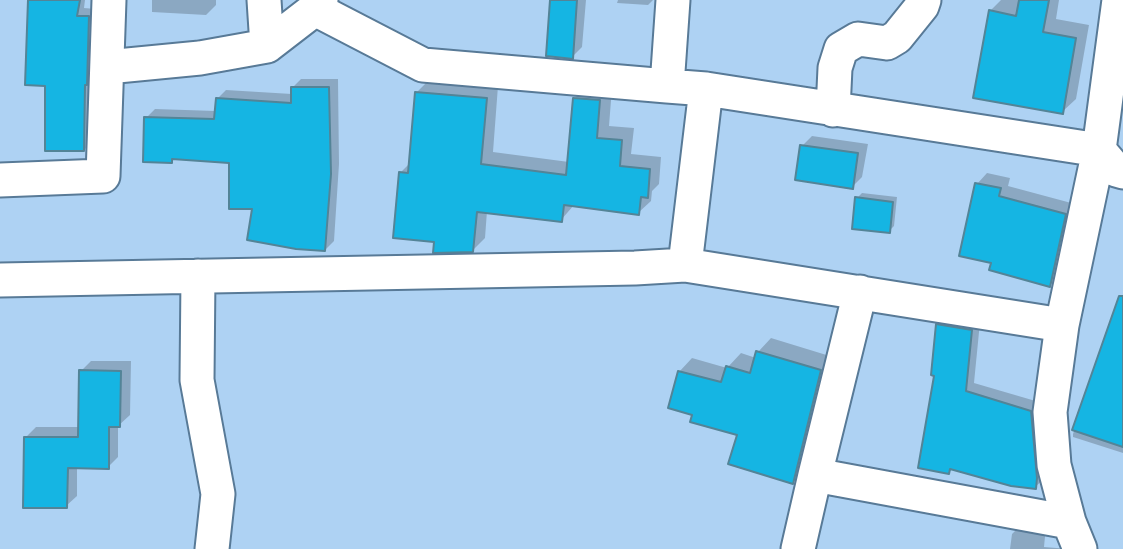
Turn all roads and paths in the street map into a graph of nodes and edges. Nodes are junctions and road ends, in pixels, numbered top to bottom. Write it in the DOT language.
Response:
graph roads {
  1 [pos="109,0"];
  2 [pos="264,0"];
  3 [pos="673,0"];
  4 [pos="924,0"];
  5 [pos="1119,0"];
  6 [pos="318,5"];
  7 [pos="267,46"];
  8 [pos="107,67"];
  9 [pos="667,86"];
  10 [pos="706,89"];
  11 [pos="833,110"];
  12 [pos="1099,150"];
  13 [pos="1123,172"];
  14 [pos="0,180"];
  15 [pos="685,265"];
  16 [pos="198,276"];
  17 [pos="0,280"];
  18 [pos="860,292"];
  19 [pos="1062,325"];
  20 [pos="815,475"];
  21 [pos="1074,536"];
  22 [pos="212,549"];
  23 [pos="798,549"];
  1 -- 8 [label="street"];
  2 -- 7 [label="street"];
  3 -- 9 [label="street"];
  4 -- 11 [label="street"];
  5 -- 12 [label="street"];
  6 -- 7 [label="street"];
  6 -- 9 [label="street"];
  7 -- 8 [label="street"];
  8 -- 14 [label="street"];
  9 -- 10 [label="street"];
  10 -- 11 [label="street"];
  10 -- 15 [label="street"];
  11 -- 12 [label="street"];
  12 -- 13 [label="street"];
  12 -- 19 [label="street"];
  15 -- 16 [label="street"];
  15 -- 18 [label="street"];
  16 -- 17 [label="street"];
  16 -- 22 [label="street"];
  18 -- 19 [label="street"];
  18 -- 20 [label="street"];
  19 -- 21 [label="street"];
  20 -- 21 [label="street"];
  20 -- 23 [label="street"];
}
